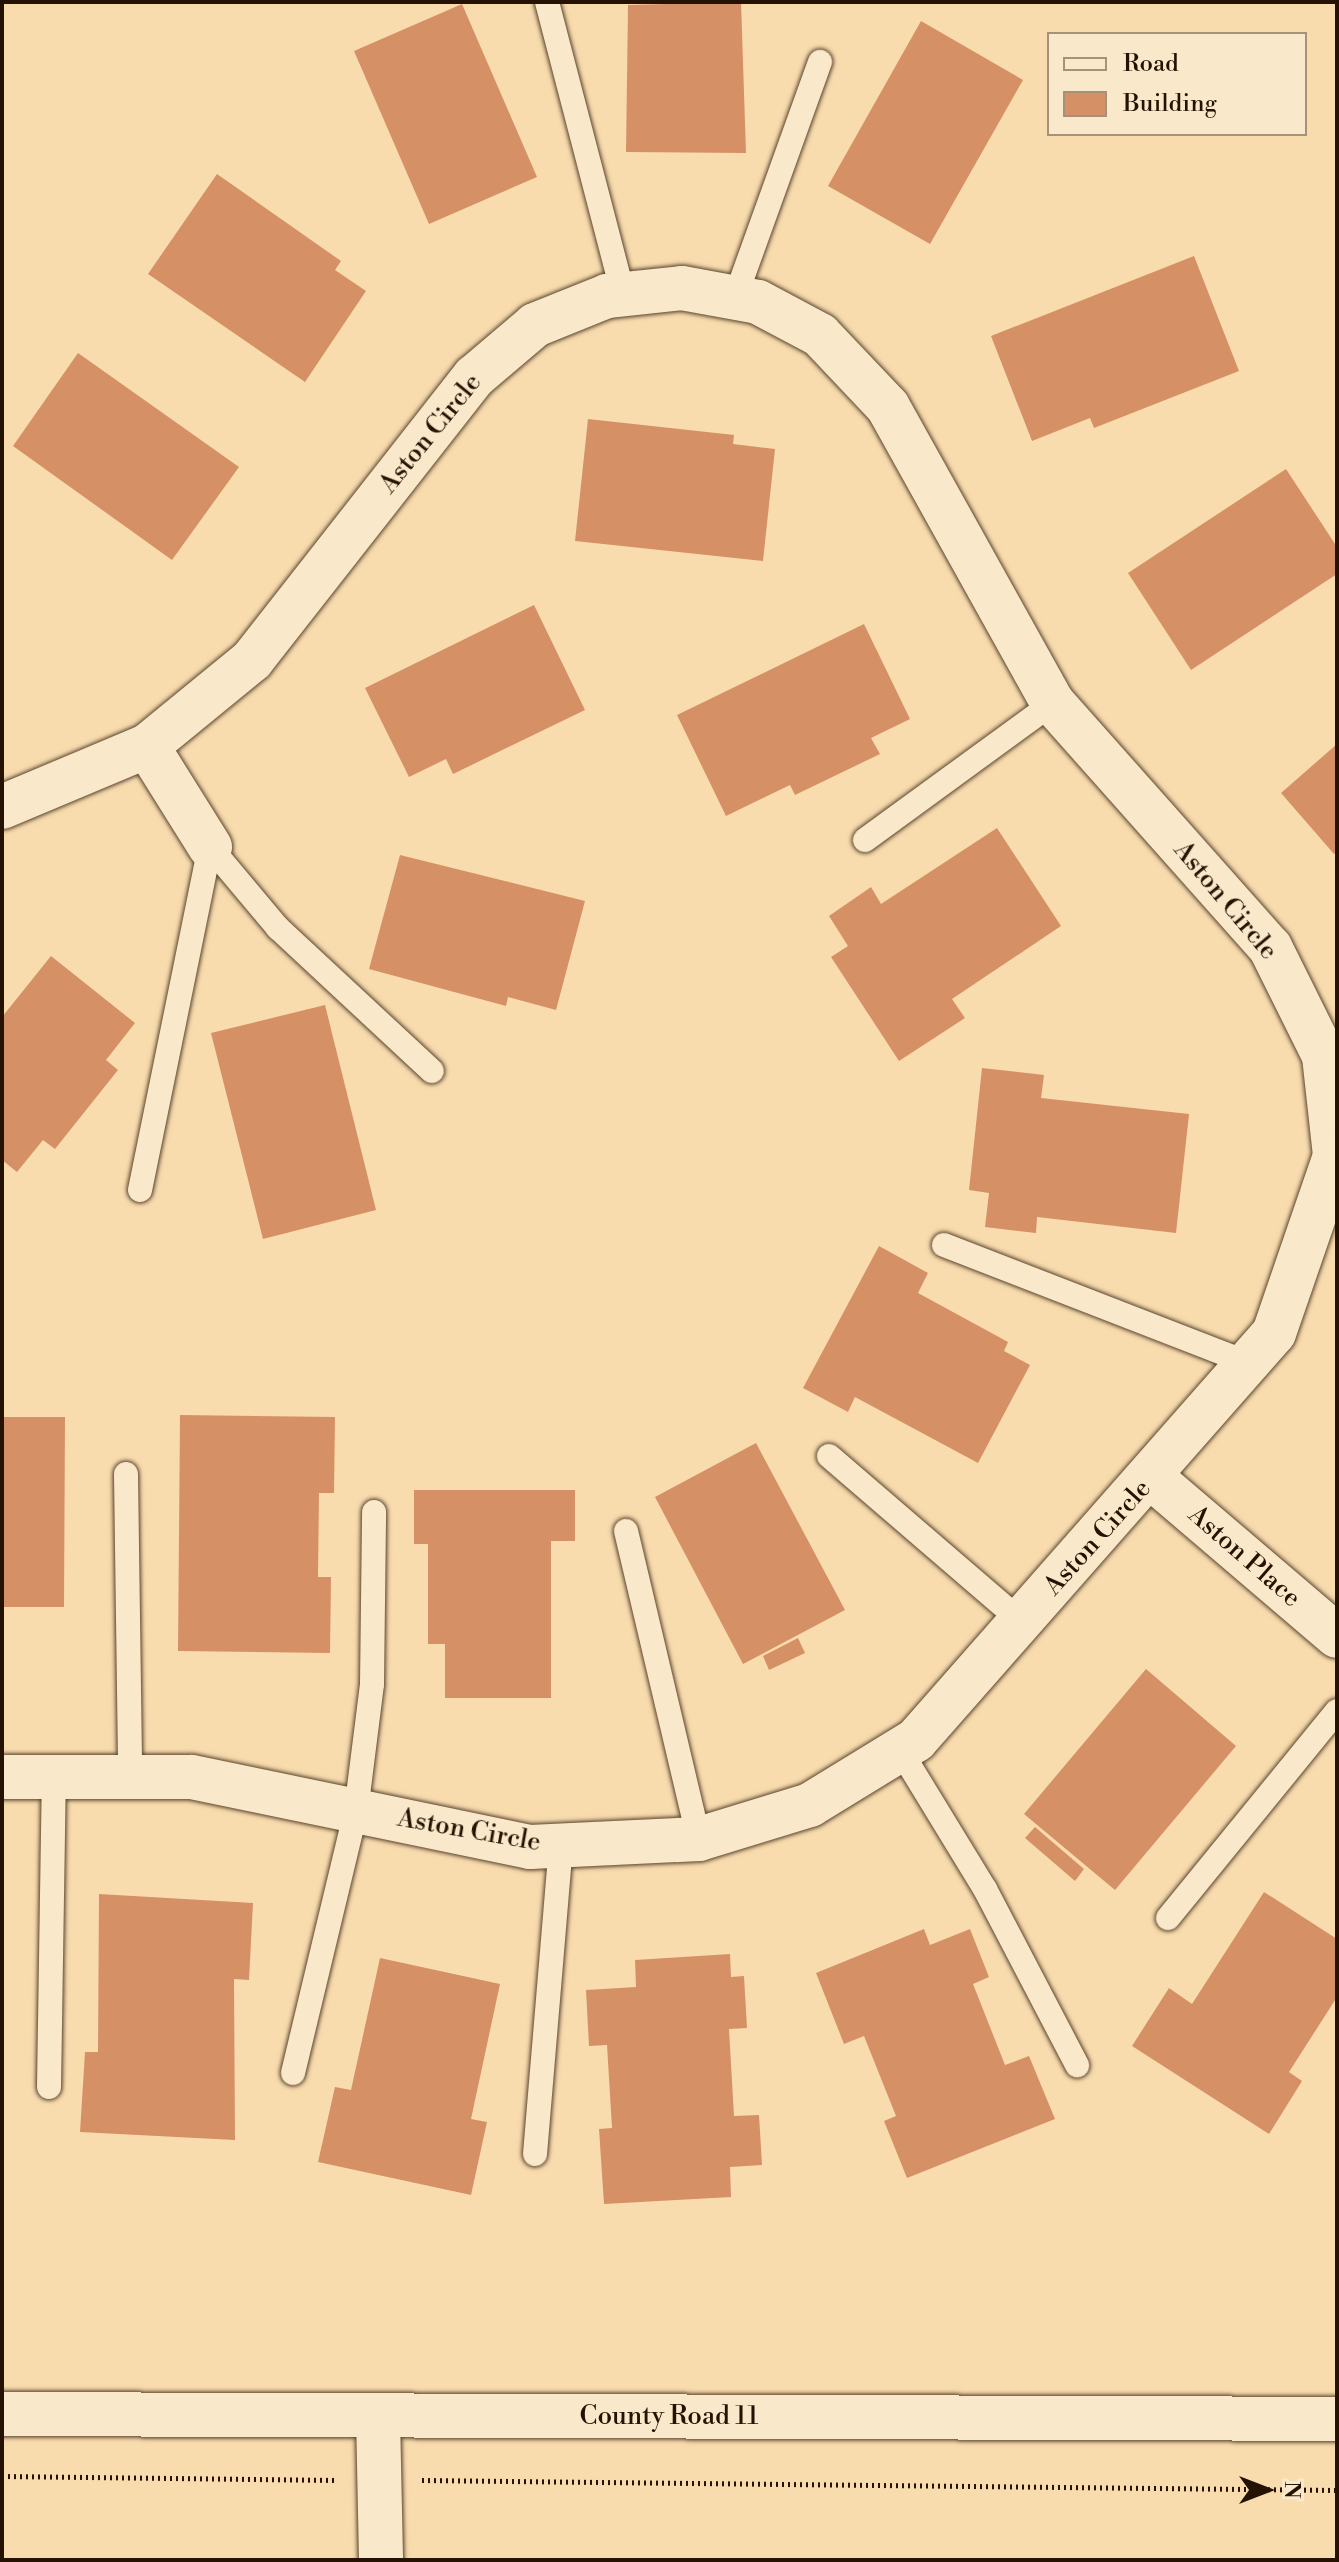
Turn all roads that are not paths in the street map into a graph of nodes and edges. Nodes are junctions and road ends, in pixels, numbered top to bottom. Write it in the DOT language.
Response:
graph roads {
  1 [pos="547,2"];
  2 [pos="820,62"];
  3 [pos="623,294"];
  4 [pos="735,298"];
  5 [pos="1053,703"];
  6 [pos="147,746"];
  7 [pos="2,807"];
  8 [pos="865,840"];
  9 [pos="210,847"];
  10 [pos="432,1071"];
  11 [pos="1334,1116"];
  12 [pos="140,1190"];
  13 [pos="944,1245"];
  14 [pos="1249,1363"];
  15 [pos="829,1456"];
  16 [pos="126,1474"];
  17 [pos="1152,1478"];
  18 [pos="374,1512"];
  19 [pos="626,1531"];
  20 [pos="1022,1622"];
  21 [pos="1337,1636"];
  22 [pos="1337,1711"];
  23 [pos="900,1750"];
  24 [pos="2,1777"];
  25 [pos="54,1777"];
  26 [pos="130,1777"];
  27 [pos="356,1811"];
  28 [pos="699,1839"];
  29 [pos="561,1845"];
  30 [pos="1168,1918"];
  31 [pos="1077,2065"];
  32 [pos="293,2073"];
  33 [pos="49,2087"];
  34 [pos="535,2154"];
  35 [pos="2,2414"];
  36 [pos="378,2416"];
  37 [pos="1337,2419"];
  38 [pos="381,2560"];
  1 -- 3 [label="lane"];
  2 -- 4 [label="lane"];
  3 -- 4 [label="street, Aston Circle"];
  3 -- 6 [label="street, Aston Circle"];
  4 -- 5 [label="street, Aston Circle"];
  5 -- 8 [label="lane"];
  5 -- 11 [label="street, Aston Circle"];
  6 -- 7 [label="street, Aston Circle"];
  6 -- 9 [label="street"];
  9 -- 10 [label="lane"];
  9 -- 12 [label="lane"];
  11 -- 14 [label="street, Aston Circle"];
  13 -- 14 [label="lane"];
  14 -- 17 [label="street, Aston Circle"];
  15 -- 20 [label="lane"];
  16 -- 26 [label="lane"];
  17 -- 20 [label="street, Aston Circle"];
  17 -- 21 [label="street, Aston Place"];
  18 -- 27 [label="lane"];
  19 -- 28 [label="lane"];
  20 -- 23 [label="street, Aston Circle"];
  22 -- 30 [label="lane"];
  23 -- 28 [label="street, Aston Circle"];
  23 -- 31 [label="lane"];
  24 -- 25 [label="street, Aston Circle"];
  25 -- 26 [label="street, Aston Circle"];
  25 -- 33 [label="lane"];
  26 -- 27 [label="street, Aston Circle"];
  27 -- 29 [label="street, Aston Circle"];
  27 -- 32 [label="lane"];
  28 -- 29 [label="street, Aston Circle"];
  29 -- 34 [label="lane"];
  35 -- 36 [label="street, County Road 11"];
  36 -- 37 [label="street, County Road 11"];
  36 -- 38 [label="street"];
}
